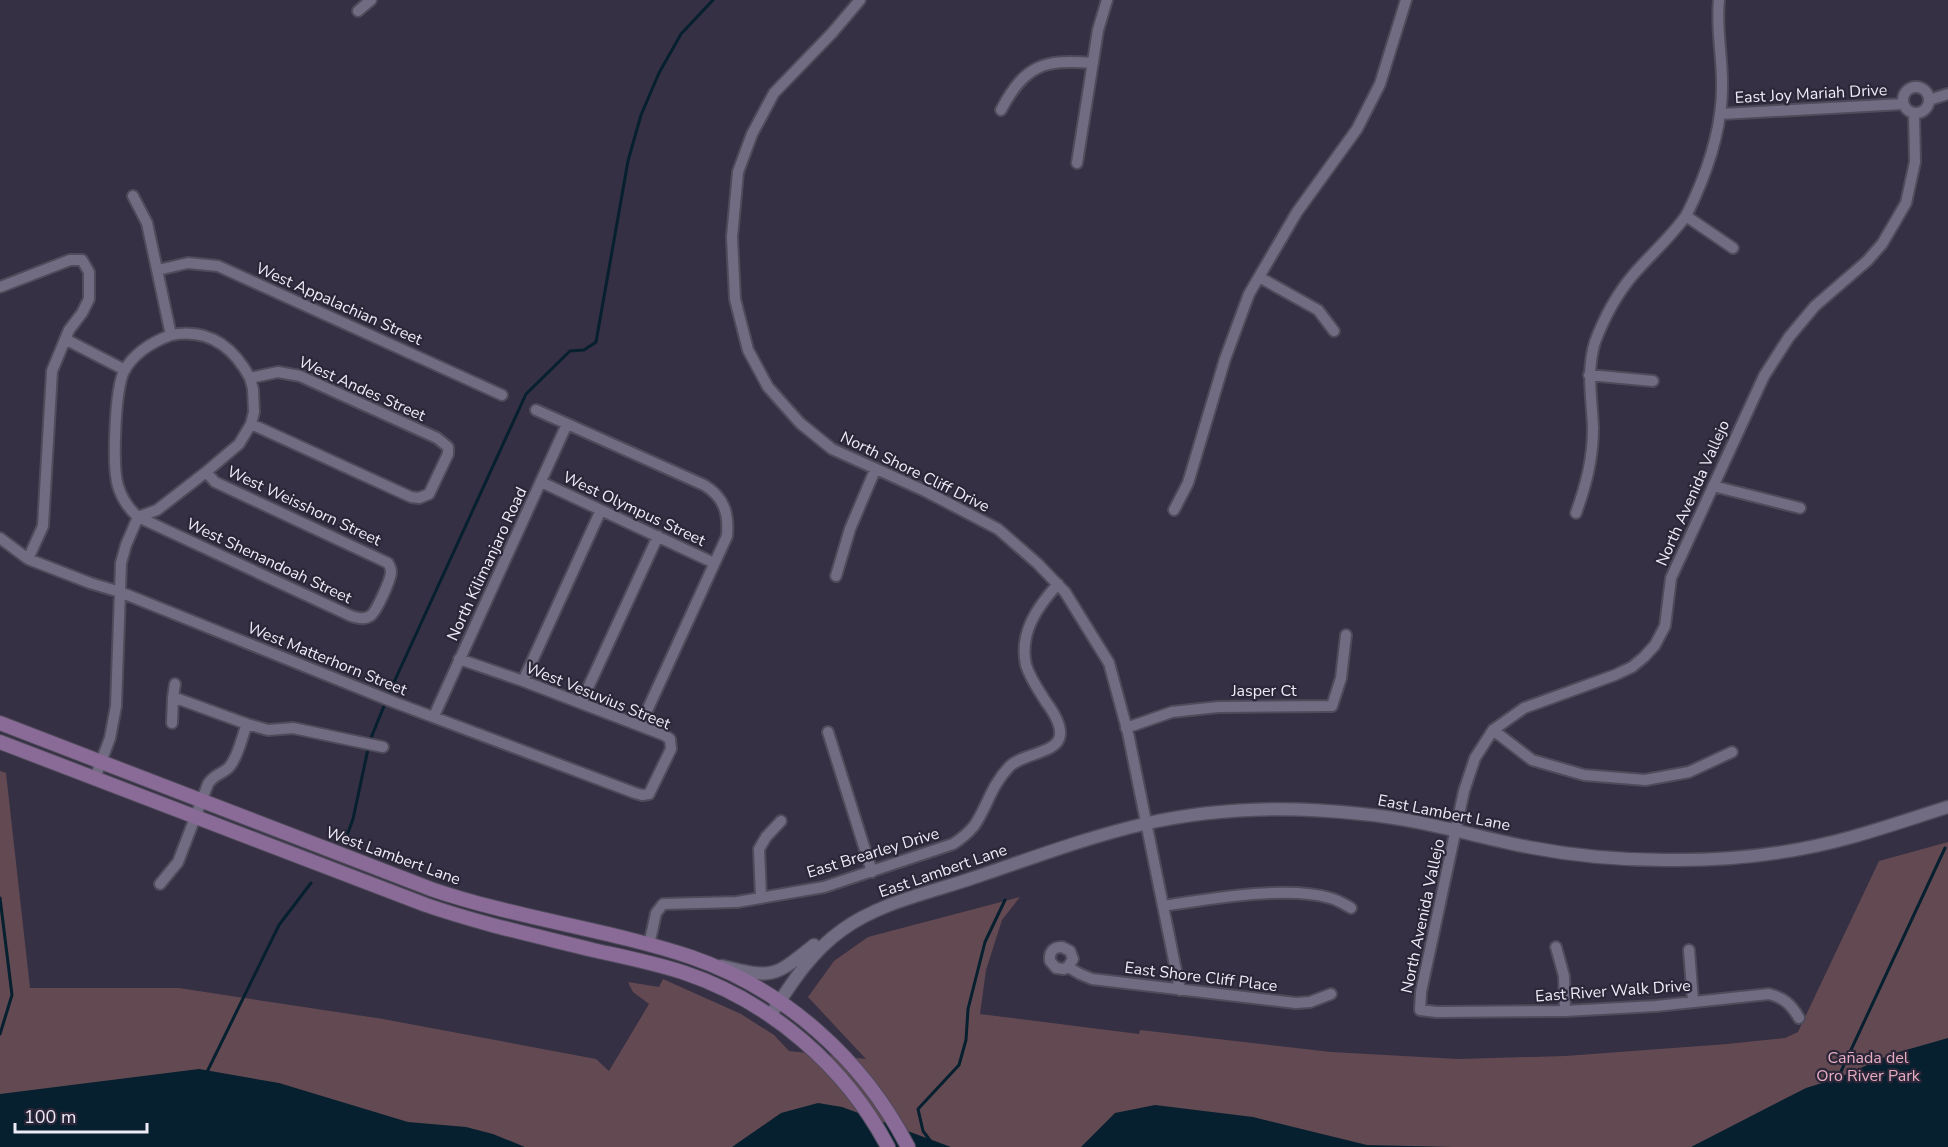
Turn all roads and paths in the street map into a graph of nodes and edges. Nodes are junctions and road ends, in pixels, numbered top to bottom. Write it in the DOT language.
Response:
graph roads {
  1 [pos="371,0"];
  2 [pos="860,0"];
  3 [pos="1107,0"];
  4 [pos="1406,0"];
  5 [pos="1719,0"];
  6 [pos="357,11"];
  7 [pos="1093,63"];
  8 [pos="1948,94"];
  9 [pos="1929,100"];
  10 [pos="1903,104"];
  11 [pos="1001,110"];
  12 [pos="1914,113"];
  13 [pos="1721,114"];
  14 [pos="1077,163"];
  15 [pos="133,196"];
  16 [pos="1686,216"];
  17 [pos="1733,248"];
  18 [pos="158,270"];
  19 [pos="1259,276"];
  20 [pos="0,287"];
  21 [pos="1334,331"];
  22 [pos="171,335"];
  23 [pos="64,339"];
  24 [pos="125,370"];
  25 [pos="1589,375"];
  26 [pos="250,378"];
  27 [pos="1653,381"];
  28 [pos="502,395"];
  29 [pos="536,410"];
  30 [pos="251,424"];
  31 [pos="567,424"];
  32 [pos="875,470"];
  33 [pos="206,472"];
  34 [pos="541,482"];
  35 [pos="1713,486"];
  36 [pos="1800,508"];
  37 [pos="601,510"];
  38 [pos="1174,510"];
  39 [pos="1576,513"];
  40 [pos="138,517"];
  41 [pos="658,536"];
  42 [pos="0,538"];
  43 [pos="28,559"];
  44 [pos="714,563"];
  45 [pos="390,566"];
  46 [pos="836,576"];
  47 [pos="1058,584"];
  48 [pos="120,592"];
  49 [pos="1346,635"];
  50 [pos="459,659"];
  51 [pos="523,681"];
  52 [pos="175,684"];
  53 [pos="173,697"];
  54 [pos="581,703"];
  55 [pos="434,716"];
  56 [pos="0,723"];
  57 [pos="172,723"];
  58 [pos="247,724"];
  59 [pos="640,726"];
  60 [pos="1126,728"];
  61 [pos="1493,730"];
  62 [pos="828,732"];
  63 [pos="0,742"];
  64 [pos="384,747"];
  65 [pos="1731,752"];
  66 [pos="101,762"];
  67 [pos="95,778"];
  68 [pos="649,794"];
  69 [pos="202,801"];
  70 [pos="1948,807"];
  71 [pos="196,818"];
  72 [pos="781,820"];
  73 [pos="1146,824"];
  74 [pos="1456,830"];
  75 [pos="872,872"];
  76 [pos="160,884"];
  77 [pos="761,898"];
  78 [pos="1163,906"];
  79 [pos="1351,908"];
  80 [pos="502,928"];
  81 [pos="591,932"];
  82 [pos="839,932"];
  83 [pos="649,945"];
  84 [pos="1556,947"];
  85 [pos="1689,950"];
  86 [pos="693,958"];
  87 [pos="1068,967"];
  88 [pos="1180,990"];
  89 [pos="1331,994"];
  90 [pos="1693,1001"];
  91 [pos="779,1002"];
  92 [pos="1420,1010"];
  93 [pos="1565,1011"];
  94 [pos="1799,1017"];
  95 [pos="774,1019"];
  96 [pos="888,1147"];
  97 [pos="908,1147"];
  1 -- 6 [label="street"];
  2 -- 32 [label="street, North Shore Cliff Drive"];
  3 -- 7 [label="street"];
  4 -- 19 [label="street"];
  5 -- 13 [label="street"];
  7 -- 11 [label="street"];
  7 -- 14 [label="street"];
  8 -- 9 [label="street"];
  9 -- 10 [label="street, East Joy Mariah Drive"];
  9 -- 12 [label="street"];
  10 -- 12 [label="street, East Joy Mariah Drive"];
  10 -- 13 [label="street, East Joy Mariah Drive"];
  12 -- 35 [label="street, North Avenida Vallejo"];
  13 -- 16 [label="street"];
  15 -- 18 [label="street"];
  16 -- 17 [label="street"];
  16 -- 25 [label="street"];
  18 -- 22 [label="street"];
  18 -- 28 [label="street, West Appalachian Street"];
  19 -- 21 [label="street"];
  19 -- 38 [label="street"];
  20 -- 23 [label="street"];
  22 -- 24 [label="street"];
  22 -- 26 [label="street"];
  23 -- 24 [label="street"];
  23 -- 43 [label="street"];
  24 -- 40 [label="street"];
  25 -- 27 [label="street"];
  25 -- 39 [label="street"];
  26 -- 30 [label="street"];
  26 -- 30 [label="street, West Andes Street"];
  29 -- 31 [label="street"];
  30 -- 33 [label="street"];
  31 -- 34 [label="street, North Kilimanjaro Road"];
  31 -- 44 [label="street"];
  32 -- 46 [label="street"];
  32 -- 47 [label="street, North Shore Cliff Drive"];
  33 -- 40 [label="street"];
  33 -- 45 [label="street, West Weisshorn Street"];
  34 -- 37 [label="street, West Olympus Street"];
  34 -- 50 [label="street, North Kilimanjaro Road"];
  35 -- 36 [label="street"];
  35 -- 61 [label="street, North Avenida Vallejo"];
  37 -- 41 [label="street, West Olympus Street"];
  37 -- 51 [label="street"];
  40 -- 45 [label="street, West Shenandoah Street"];
  40 -- 48 [label="street"];
  41 -- 44 [label="street, West Olympus Street"];
  41 -- 54 [label="street"];
  42 -- 43 [label="street, West Matterhorn Street"];
  43 -- 48 [label="street, West Matterhorn Street"];
  44 -- 59 [label="street"];
  47 -- 60 [label="street, North Shore Cliff Drive"];
  47 -- 75 [label="street, East Brearley Drive"];
  48 -- 55 [label="street, West Matterhorn Street"];
  48 -- 66 [label="street"];
  49 -- 60 [label="street, Jasper Ct"];
  50 -- 51 [label="street, West Vesuvius Street"];
  50 -- 55 [label="street, North Kilimanjaro Road"];
  51 -- 54 [label="street, West Vesuvius Street"];
  52 -- 53 [label="street"];
  53 -- 57 [label="street"];
  53 -- 58 [label="street"];
  54 -- 59 [label="street, West Vesuvius Street"];
  55 -- 68 [label="street, West Matterhorn Street"];
  56 -- 66 [label="main road, West Lambert Lane"];
  58 -- 64 [label="street"];
  58 -- 69 [label="street"];
  59 -- 68 [label="street, West Vesuvius Street"];
  60 -- 73 [label="street, North Shore Cliff Drive"];
  61 -- 65 [label="street"];
  61 -- 74 [label="street, North Avenida Vallejo"];
  62 -- 75 [label="street"];
  63 -- 67 [label="main road, West Lambert Lane"];
  66 -- 67 [label="street"];
  66 -- 69 [label="main road, West Lambert Lane"];
  67 -- 71 [label="main road, West Lambert Lane"];
  69 -- 71 [label="street"];
  69 -- 81 [label="main road, West Lambert Lane"];
  70 -- 74 [label="street, East Lambert Lane"];
  71 -- 76 [label="street"];
  71 -- 80 [label="main road, West Lambert Lane"];
  72 -- 77 [label="street"];
  73 -- 74 [label="street, East Lambert Lane"];
  73 -- 78 [label="street, North Shore Cliff Drive"];
  73 -- 82 [label="street, East Lambert Lane"];
  74 -- 92 [label="street, North Avenida Vallejo"];
  75 -- 77 [label="street, East Brearley Drive"];
  77 -- 83 [label="street, East Brearley Drive"];
  78 -- 79 [label="street"];
  78 -- 88 [label="street, North Shore Cliff Drive"];
  80 -- 81 [label="main road"];
  80 -- 95 [label="main road, West Lambert Lane"];
  81 -- 83 [label="main road, West Lambert Lane"];
  82 -- 86 [label="street"];
  82 -- 91 [label="street, East Lambert Lane"];
  83 -- 86 [label="main road, West Lambert Lane"];
  84 -- 93 [label="street"];
  85 -- 90 [label="street"];
  86 -- 91 [label="main road, West Lambert Lane"];
  87 -- 88 [label="street, East Shore Cliff Place"];
  88 -- 89 [label="street, East Shore Cliff Place"];
  90 -- 93 [label="street, East River Walk Drive"];
  90 -- 94 [label="street, East River Walk Drive"];
  91 -- 95 [label="street, East Lambert Lane"];
  91 -- 97 [label="main road, West Lambert Lane"];
  92 -- 93 [label="street, East River Walk Drive"];
  95 -- 96 [label="main road, West Lambert Lane"];
}
